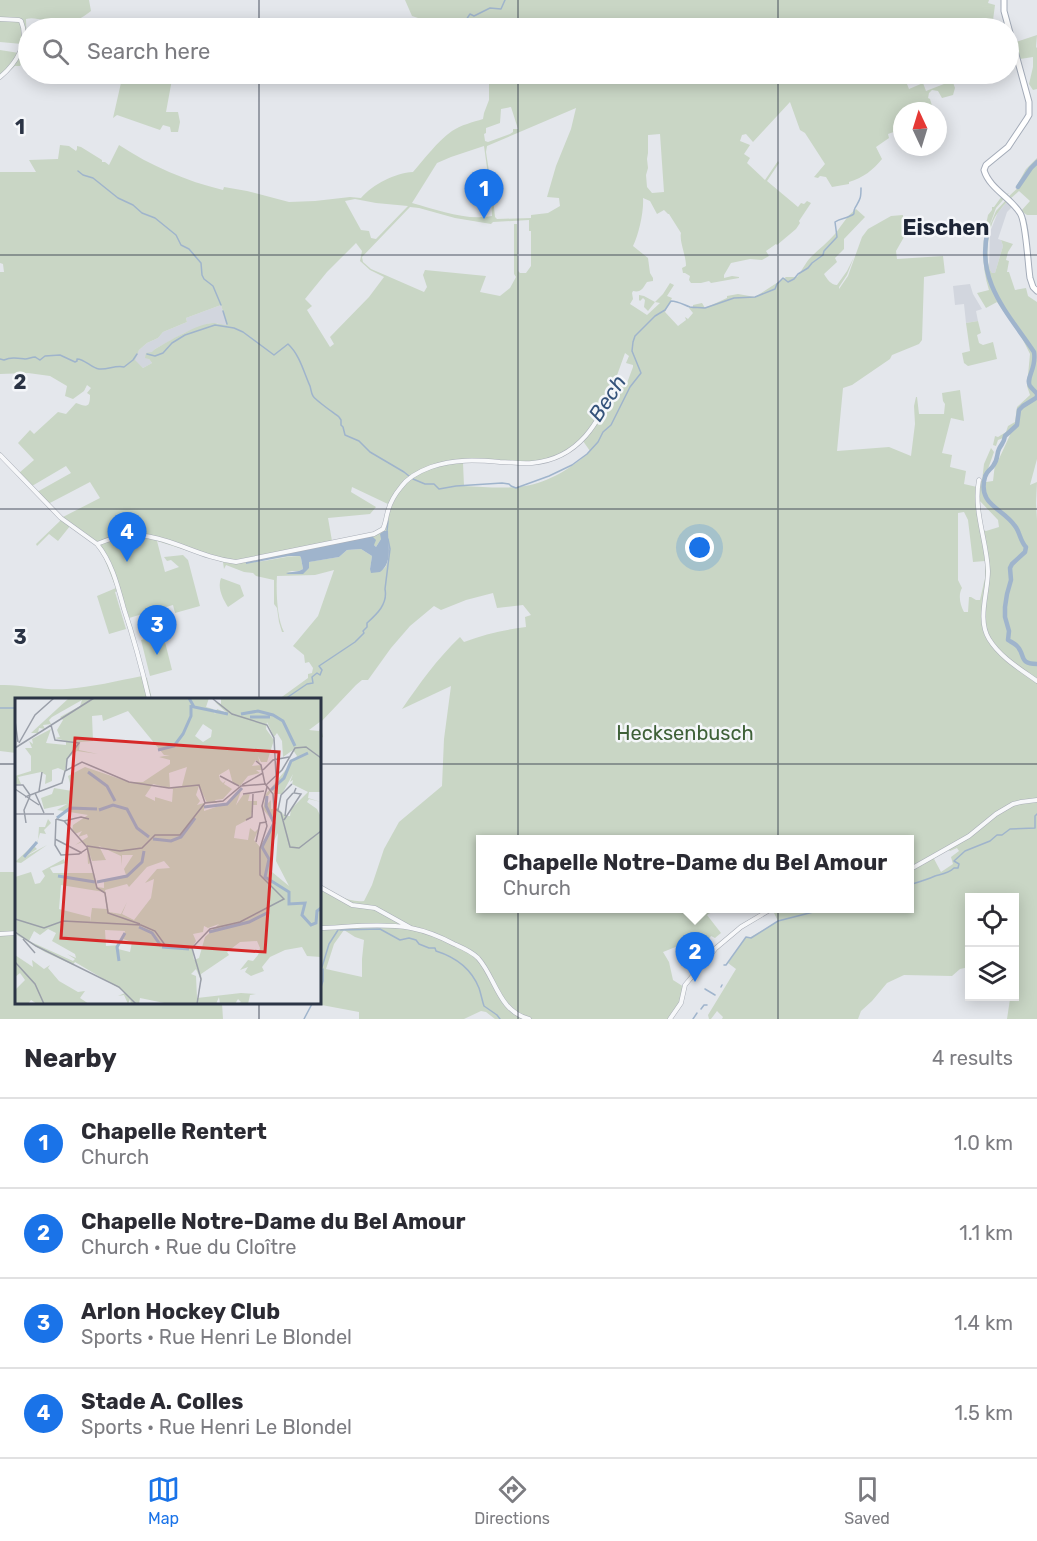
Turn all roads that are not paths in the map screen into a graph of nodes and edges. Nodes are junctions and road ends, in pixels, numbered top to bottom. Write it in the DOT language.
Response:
graph roads {
  1 [pos="1004,0"];
  2 [pos="1006,18"];
  3 [pos="0,19"];
  4 [pos="18,20"];
  5 [pos="18,59"];
  6 [pos="1019,66"];
  7 [pos="0,77"];
  8 [pos="1037,291"];
  9 [pos="615,381"];
  10 [pos="0,454"];
  11 [pos="979,480"];
  12 [pos="97,544"];
  13 [pos="1037,681"];
  14 [pos="149,698"];
  15 [pos="1037,800"];
  16 [pos="914,867"];
  17 [pos="321,888"];
  18 [pos="766,913"];
  19 [pos="321,928"];
  20 [pos="411,928"];
  21 [pos="15,933"];
  22 [pos="0,934"];
  23 [pos="529,1019"];
  24 [pos="670,1019"];
  1 -- 2 [label="main road"];
  3 -- 4 [label="street"];
  5 -- 7 [label="street"];
  6 -- 8 [label="main road"];
  9 -- 12 [label="street"];
  10 -- 12 [label="street"];
  11 -- 13 [label="street"];
  12 -- 14 [label="street"];
  15 -- 16 [label="street"];
  17 -- 20 [label="street"];
  18 -- 24 [label="street"];
  19 -- 20 [label="street"];
  20 -- 23 [label="street"];
  21 -- 22 [label="street"];
}
